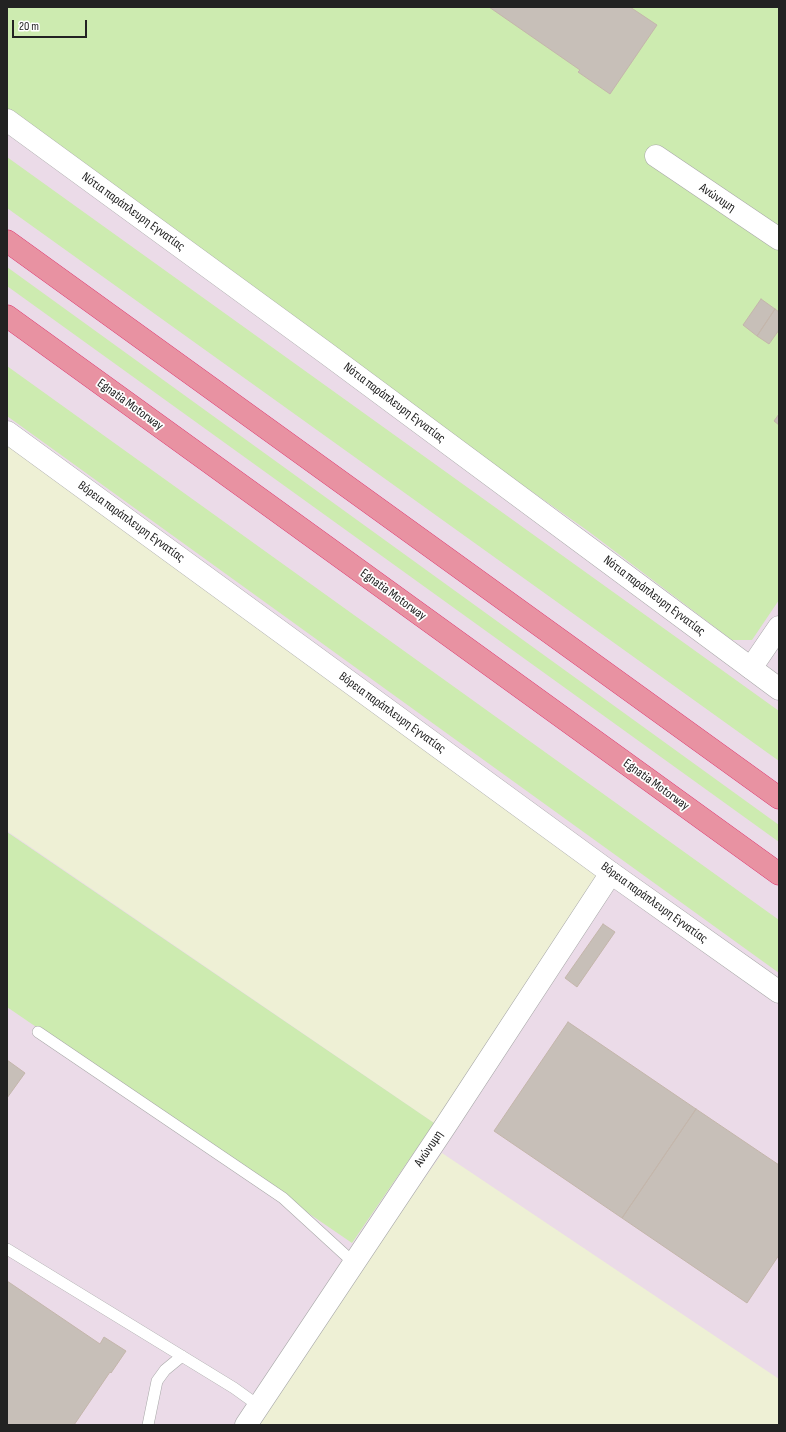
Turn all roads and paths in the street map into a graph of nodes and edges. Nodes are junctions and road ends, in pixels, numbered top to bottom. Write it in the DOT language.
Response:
graph roads {
  1 [pos="7,120"];
  2 [pos="656,156"];
  3 [pos="779,239"];
  4 [pos="7,241"];
  5 [pos="7,316"];
  6 [pos="7,432"];
  7 [pos="779,627"];
  8 [pos="751,668"];
  9 [pos="779,689"];
  10 [pos="779,798"];
  11 [pos="611,873"];
  12 [pos="779,874"];
  13 [pos="779,992"];
  14 [pos="38,1032"];
  15 [pos="7,1249"];
  16 [pos="354,1263"];
  17 [pos="182,1356"];
  18 [pos="259,1406"];
  19 [pos="148,1425"];
  20 [pos="246,1425"];
  1 -- 8 [label="street, Νότια παράπλευρη Εγνατίας"];
  2 -- 3 [label="street, Ανώνυμη"];
  4 -- 10 [label="highway"];
  5 -- 12 [label="highway, Egnatia Motorway"];
  6 -- 11 [label="street, Βόρεια παράπλευρη Εγνατίας"];
  7 -- 8 [label="street"];
  8 -- 9 [label="street, Νότια παράπλευρη Εγνατίας"];
  11 -- 13 [label="street, Βόρεια παράπλευρη Εγνατίας"];
  11 -- 16 [label="street, Ανώνυμη"];
  14 -- 16 [label="lane"];
  15 -- 17 [label="lane"];
  16 -- 18 [label="street, Ανώνυμη"];
  17 -- 18 [label="lane"];
  17 -- 19 [label="lane"];
  18 -- 20 [label="street, Ανώνυμη"];
}
